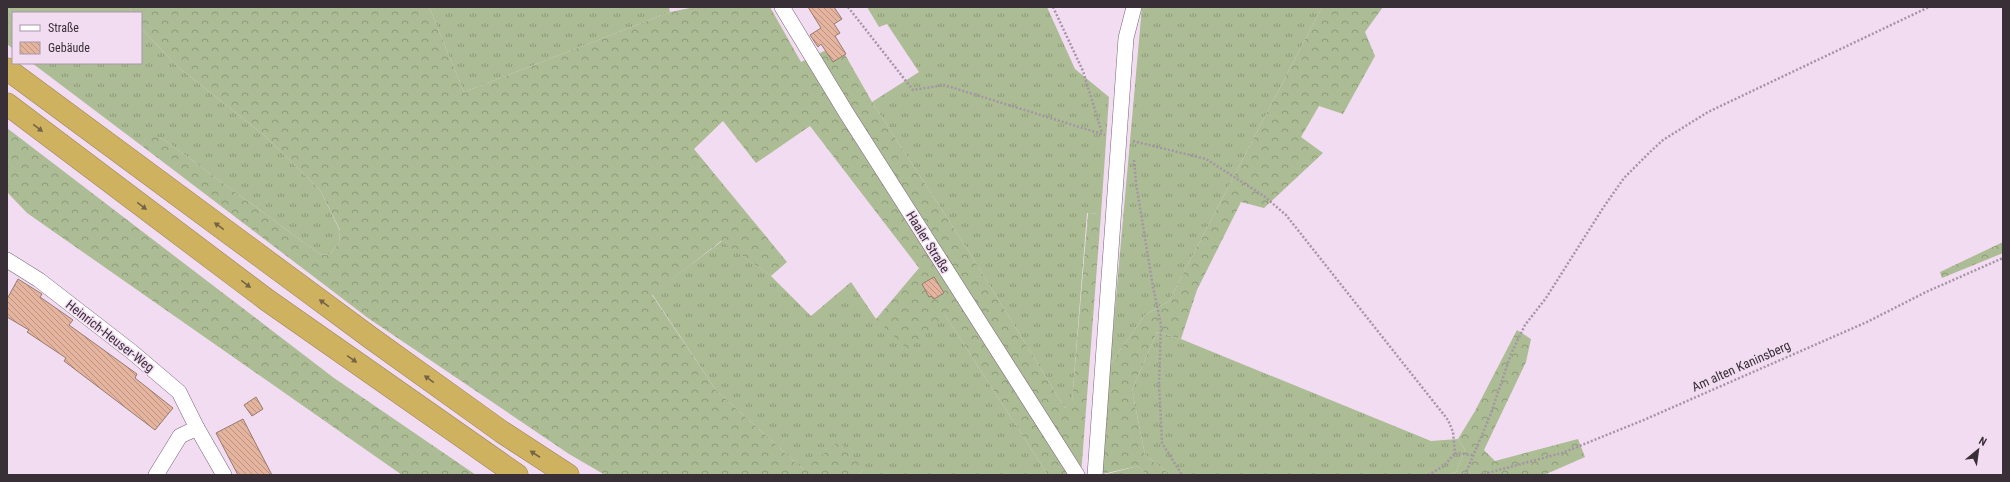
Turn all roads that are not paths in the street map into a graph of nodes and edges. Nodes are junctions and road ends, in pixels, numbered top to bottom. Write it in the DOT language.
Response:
graph roads {
  1 [pos="782,7"];
  2 [pos="1134,7"];
  3 [pos="7,69"];
  4 [pos="7,104"];
  5 [pos="7,260"];
  6 [pos="197,428"];
  7 [pos="156,475"];
  8 [pos="224,475"];
  9 [pos="517,475"];
  10 [pos="568,475"];
  11 [pos="1077,475"];
  12 [pos="1095,475"];
  1 -- 11 [label="street, Haaler Straße"];
  2 -- 12 [label="street"];
  10 -- 3 [label="highway, one-way"];
  4 -- 9 [label="highway, one-way"];
  5 -- 6 [label="street, Heinrich-Heuser-Weg"];
  6 -- 7 [label="street"];
  6 -- 8 [label="street, Heinrich-Heuser-Weg"];
}
